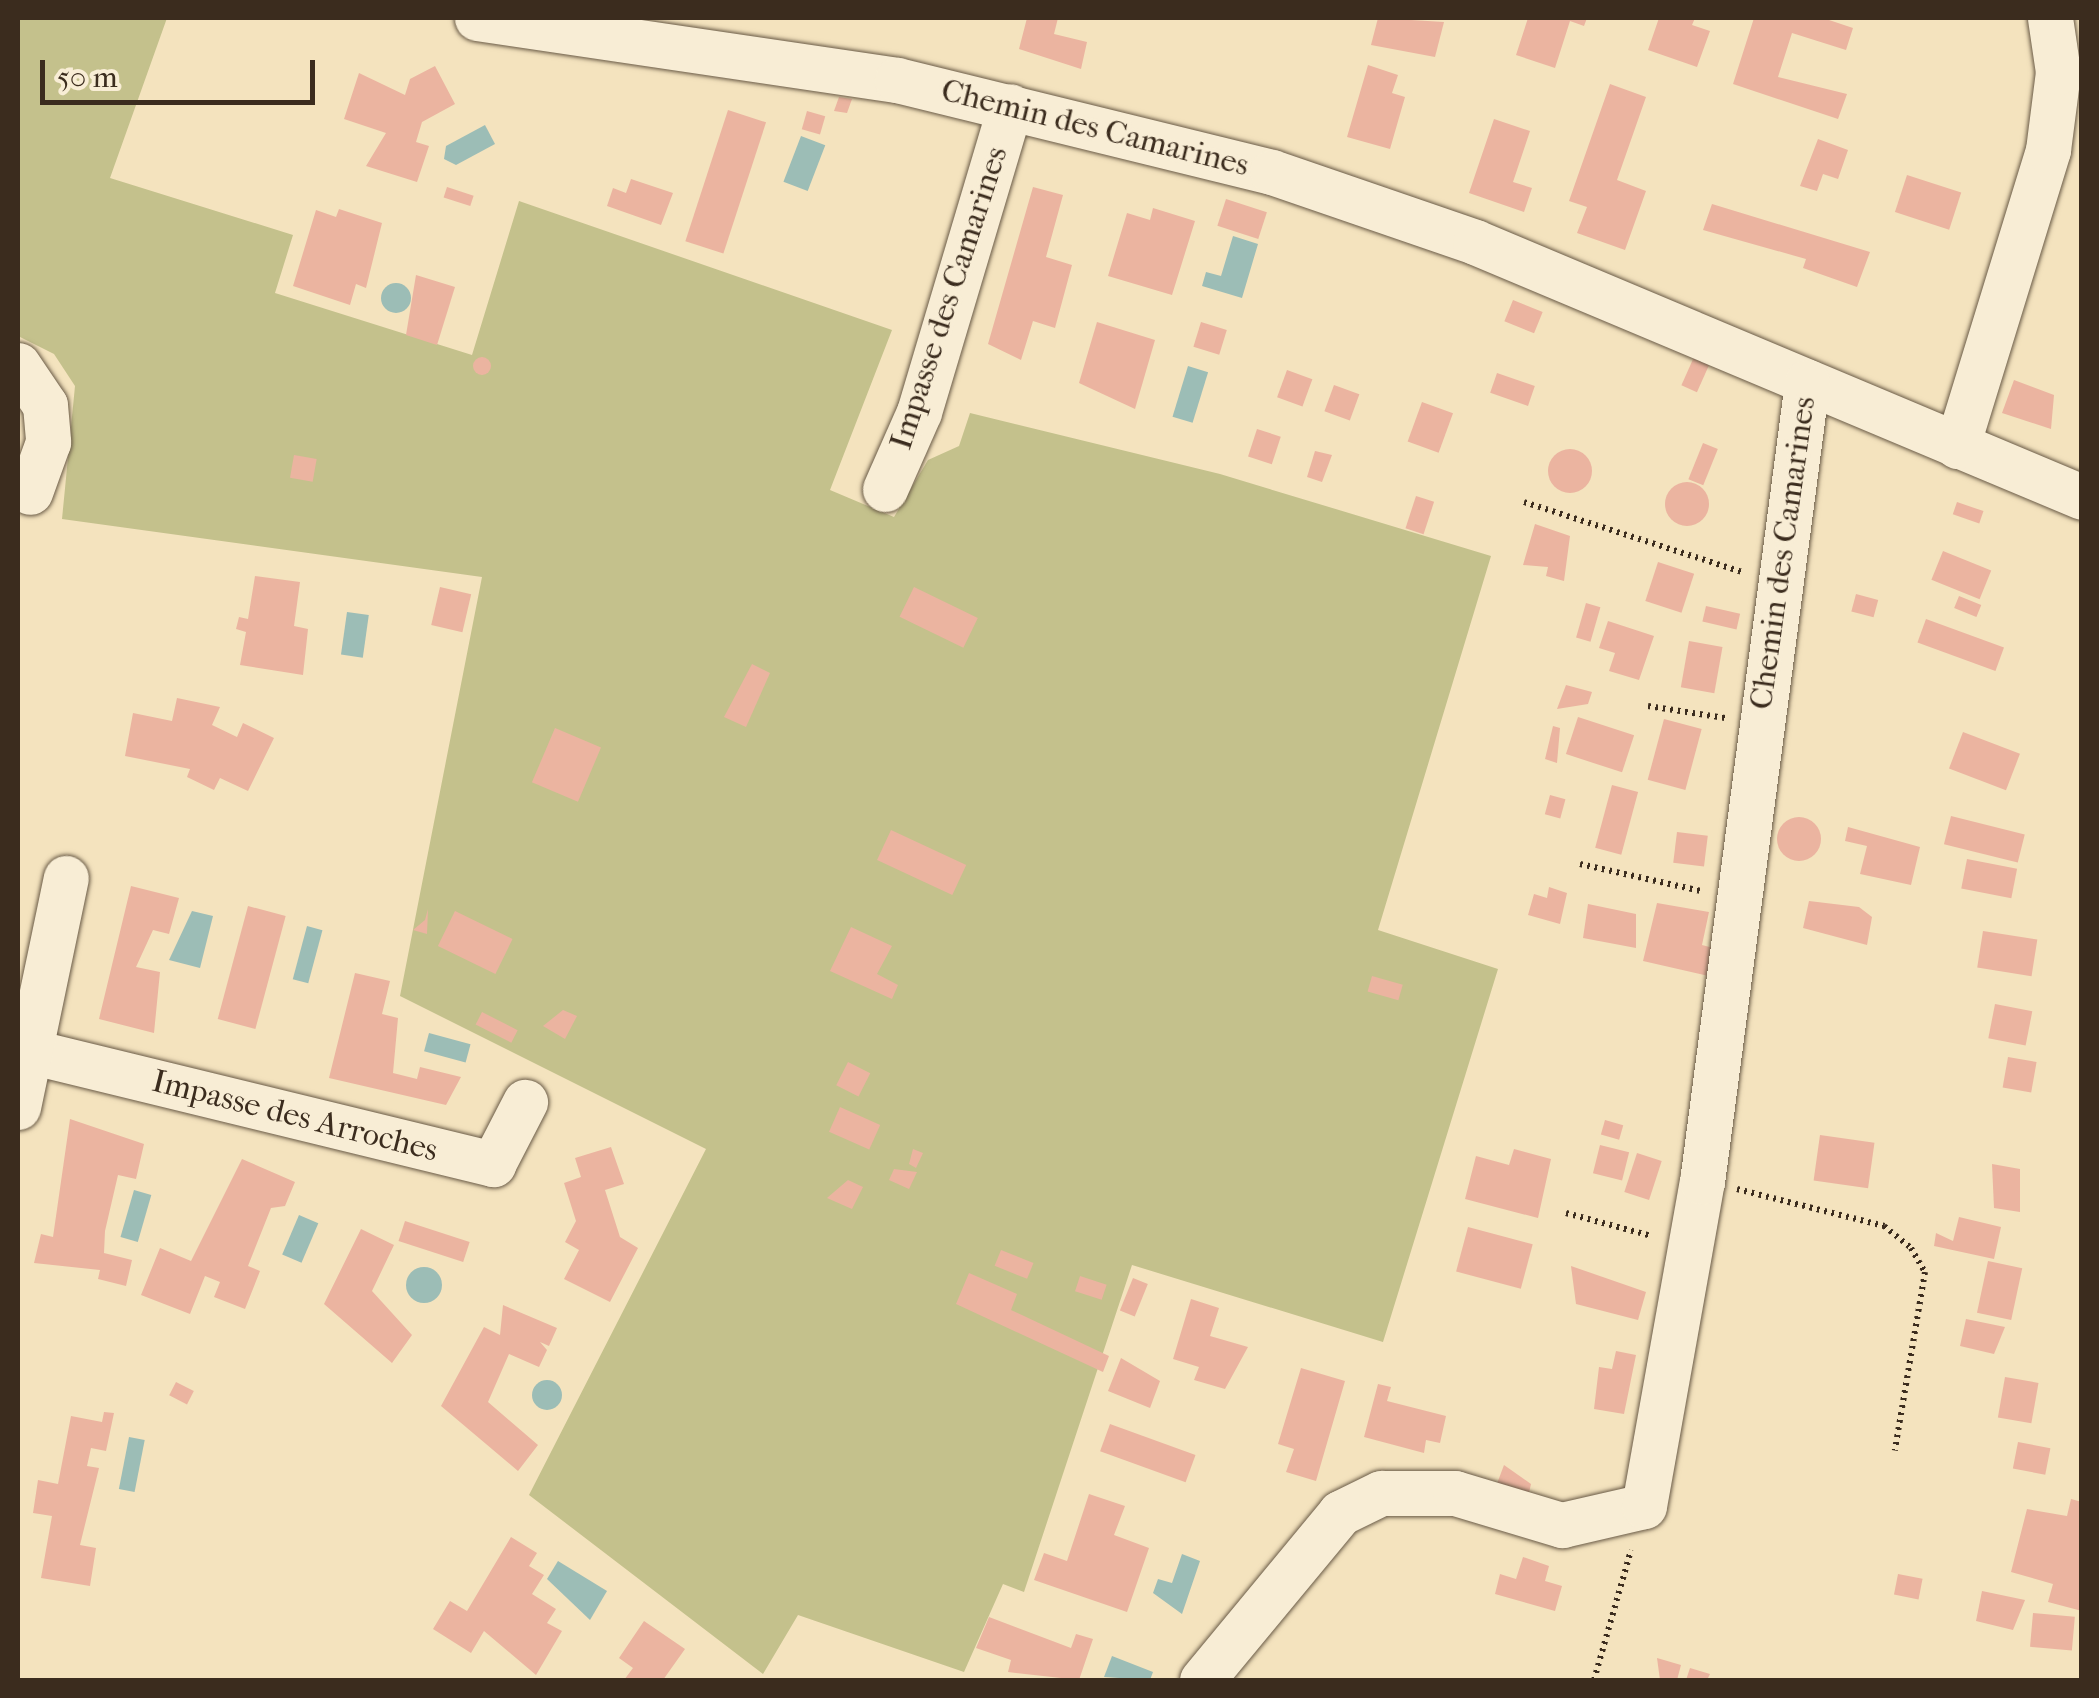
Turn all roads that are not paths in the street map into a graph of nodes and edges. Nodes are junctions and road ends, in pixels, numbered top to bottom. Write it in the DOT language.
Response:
graph roads {
  1 [pos="478,18"];
  2 [pos="2050,18"];
  3 [pos="1010,106"];
  4 [pos="18,365"];
  5 [pos="1807,382"];
  6 [pos="1957,446"];
  7 [pos="885,489"];
  8 [pos="30,492"];
  9 [pos="2082,497"];
  10 [pos="66,878"];
  11 [pos="29,1052"];
  12 [pos="525,1102"];
  13 [pos="18,1107"];
  14 [pos="1202,1680"];
  1 -- 3 [label="street, Chemin des Camarines"];
  2 -- 6 [label="street"];
  3 -- 5 [label="street, Chemin des Camarines"];
  3 -- 7 [label="street, Impasse des Camarines"];
  4 -- 8 [label="street"];
  5 -- 6 [label="street"];
  5 -- 14 [label="street, Chemin des Camarines"];
  6 -- 9 [label="street"];
  10 -- 11 [label="street"];
  11 -- 12 [label="street, Impasse des Arroches"];
  11 -- 13 [label="street"];
}
